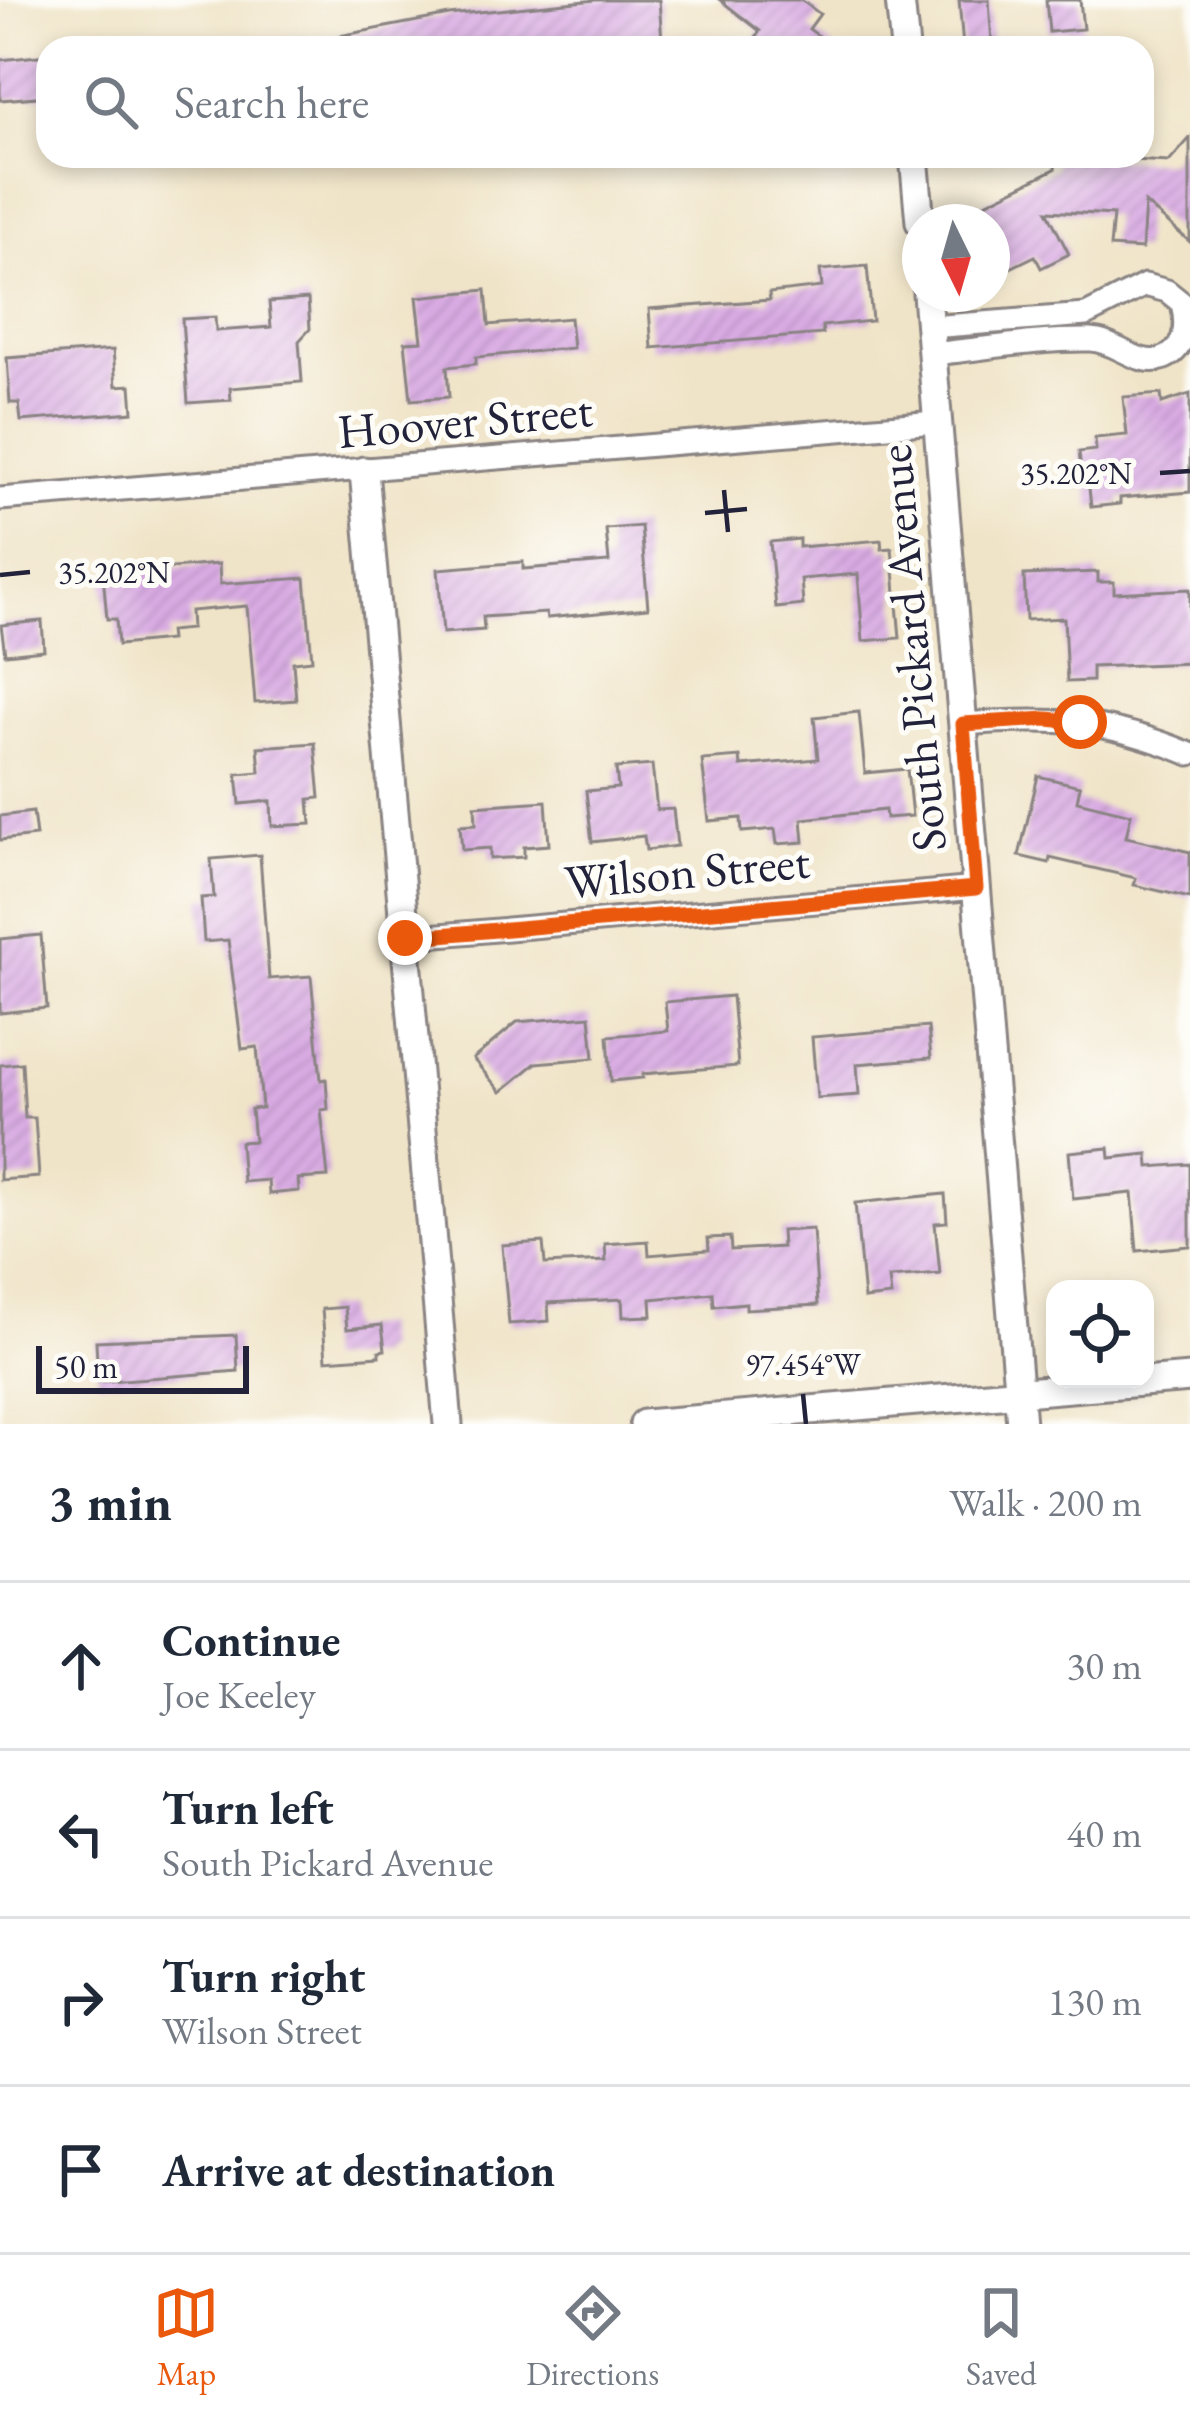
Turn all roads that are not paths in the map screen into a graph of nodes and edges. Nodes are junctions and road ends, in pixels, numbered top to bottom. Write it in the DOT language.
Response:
graph roads {
  1 [pos="900,0"];
  2 [pos="903,36"];
  3 [pos="915,168"];
  4 [pos="918,204"];
  5 [pos="929,312"];
  6 [pos="931,340"];
  7 [pos="936,422"];
  8 [pos="364,471"];
  9 [pos="0,499"];
  10 [pos="963,724"];
  11 [pos="1190,754"];
  12 [pos="976,888"];
  13 [pos="405,938"];
  14 [pos="1190,1378"];
  15 [pos="1020,1392"];
  16 [pos="448,1424"];
  17 [pos="644,1424"];
  18 [pos="1022,1424"];
  1 -- 2 [label="street"];
  3 -- 4 [label="street"];
  5 -- 6 [label="street, South Pickard Avenue"];
  6 -- 6 [label="street"];
  6 -- 7 [label="street, South Pickard Avenue"];
  7 -- 8 [label="street, Hoover Street"];
  7 -- 10 [label="street, South Pickard Avenue"];
  8 -- 9 [label="street, Hoover Street"];
  8 -- 13 [label="street"];
  10 -- 11 [label="street"];
  10 -- 12 [label="street, South Pickard Avenue"];
  12 -- 13 [label="street, Wilson Street"];
  12 -- 15 [label="street, South Pickard Avenue"];
  13 -- 16 [label="street"];
  14 -- 15 [label="street"];
  15 -- 17 [label="street"];
  15 -- 18 [label="street, South Pickard Avenue"];
}
